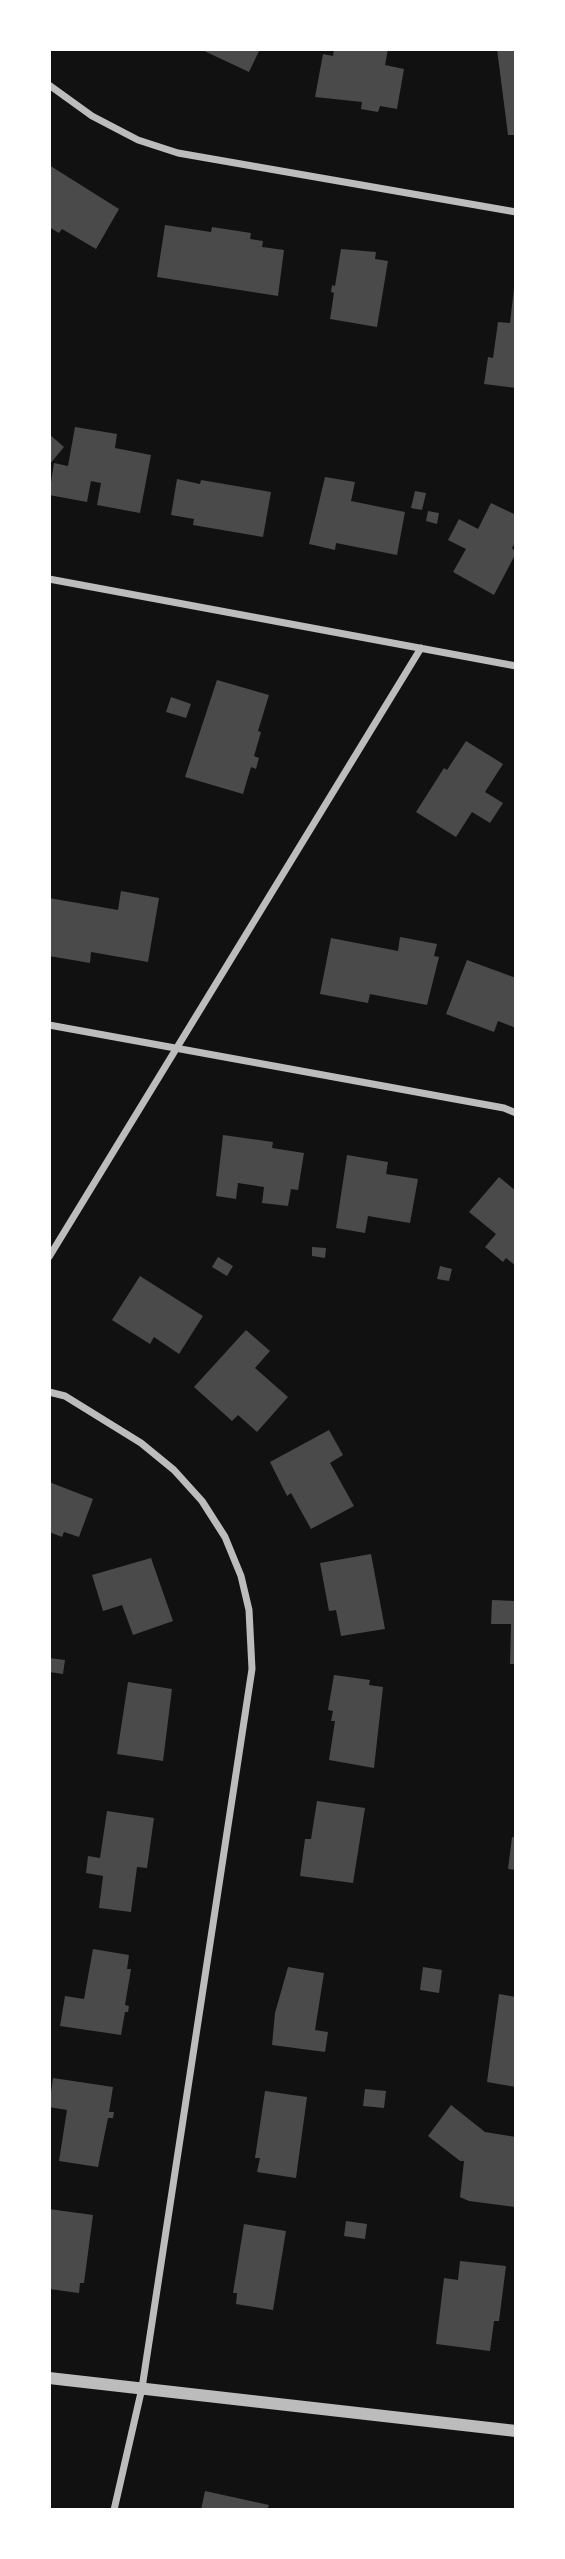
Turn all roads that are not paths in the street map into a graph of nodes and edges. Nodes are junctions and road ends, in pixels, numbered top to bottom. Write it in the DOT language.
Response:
graph roads {
  1 [pos="49,85"];
  2 [pos="516,212"];
  3 [pos="49,579"];
  4 [pos="421,648"];
  5 [pos="516,666"];
  6 [pos="49,1025"];
  7 [pos="176,1049"];
  8 [pos="516,1113"];
  9 [pos="49,1257"];
  10 [pos="49,1392"];
  11 [pos="49,2378"];
  12 [pos="142,2388"];
  13 [pos="516,2431"];
  14 [pos="114,2510"];
  1 -- 2 [label="street"];
  3 -- 4 [label="street"];
  4 -- 5 [label="street"];
  4 -- 7 [label="street"];
  6 -- 7 [label="street"];
  7 -- 8 [label="street"];
  7 -- 9 [label="street"];
  10 -- 12 [label="street"];
  11 -- 12 [label="street"];
  12 -- 13 [label="street"];
  12 -- 14 [label="street"];
}
